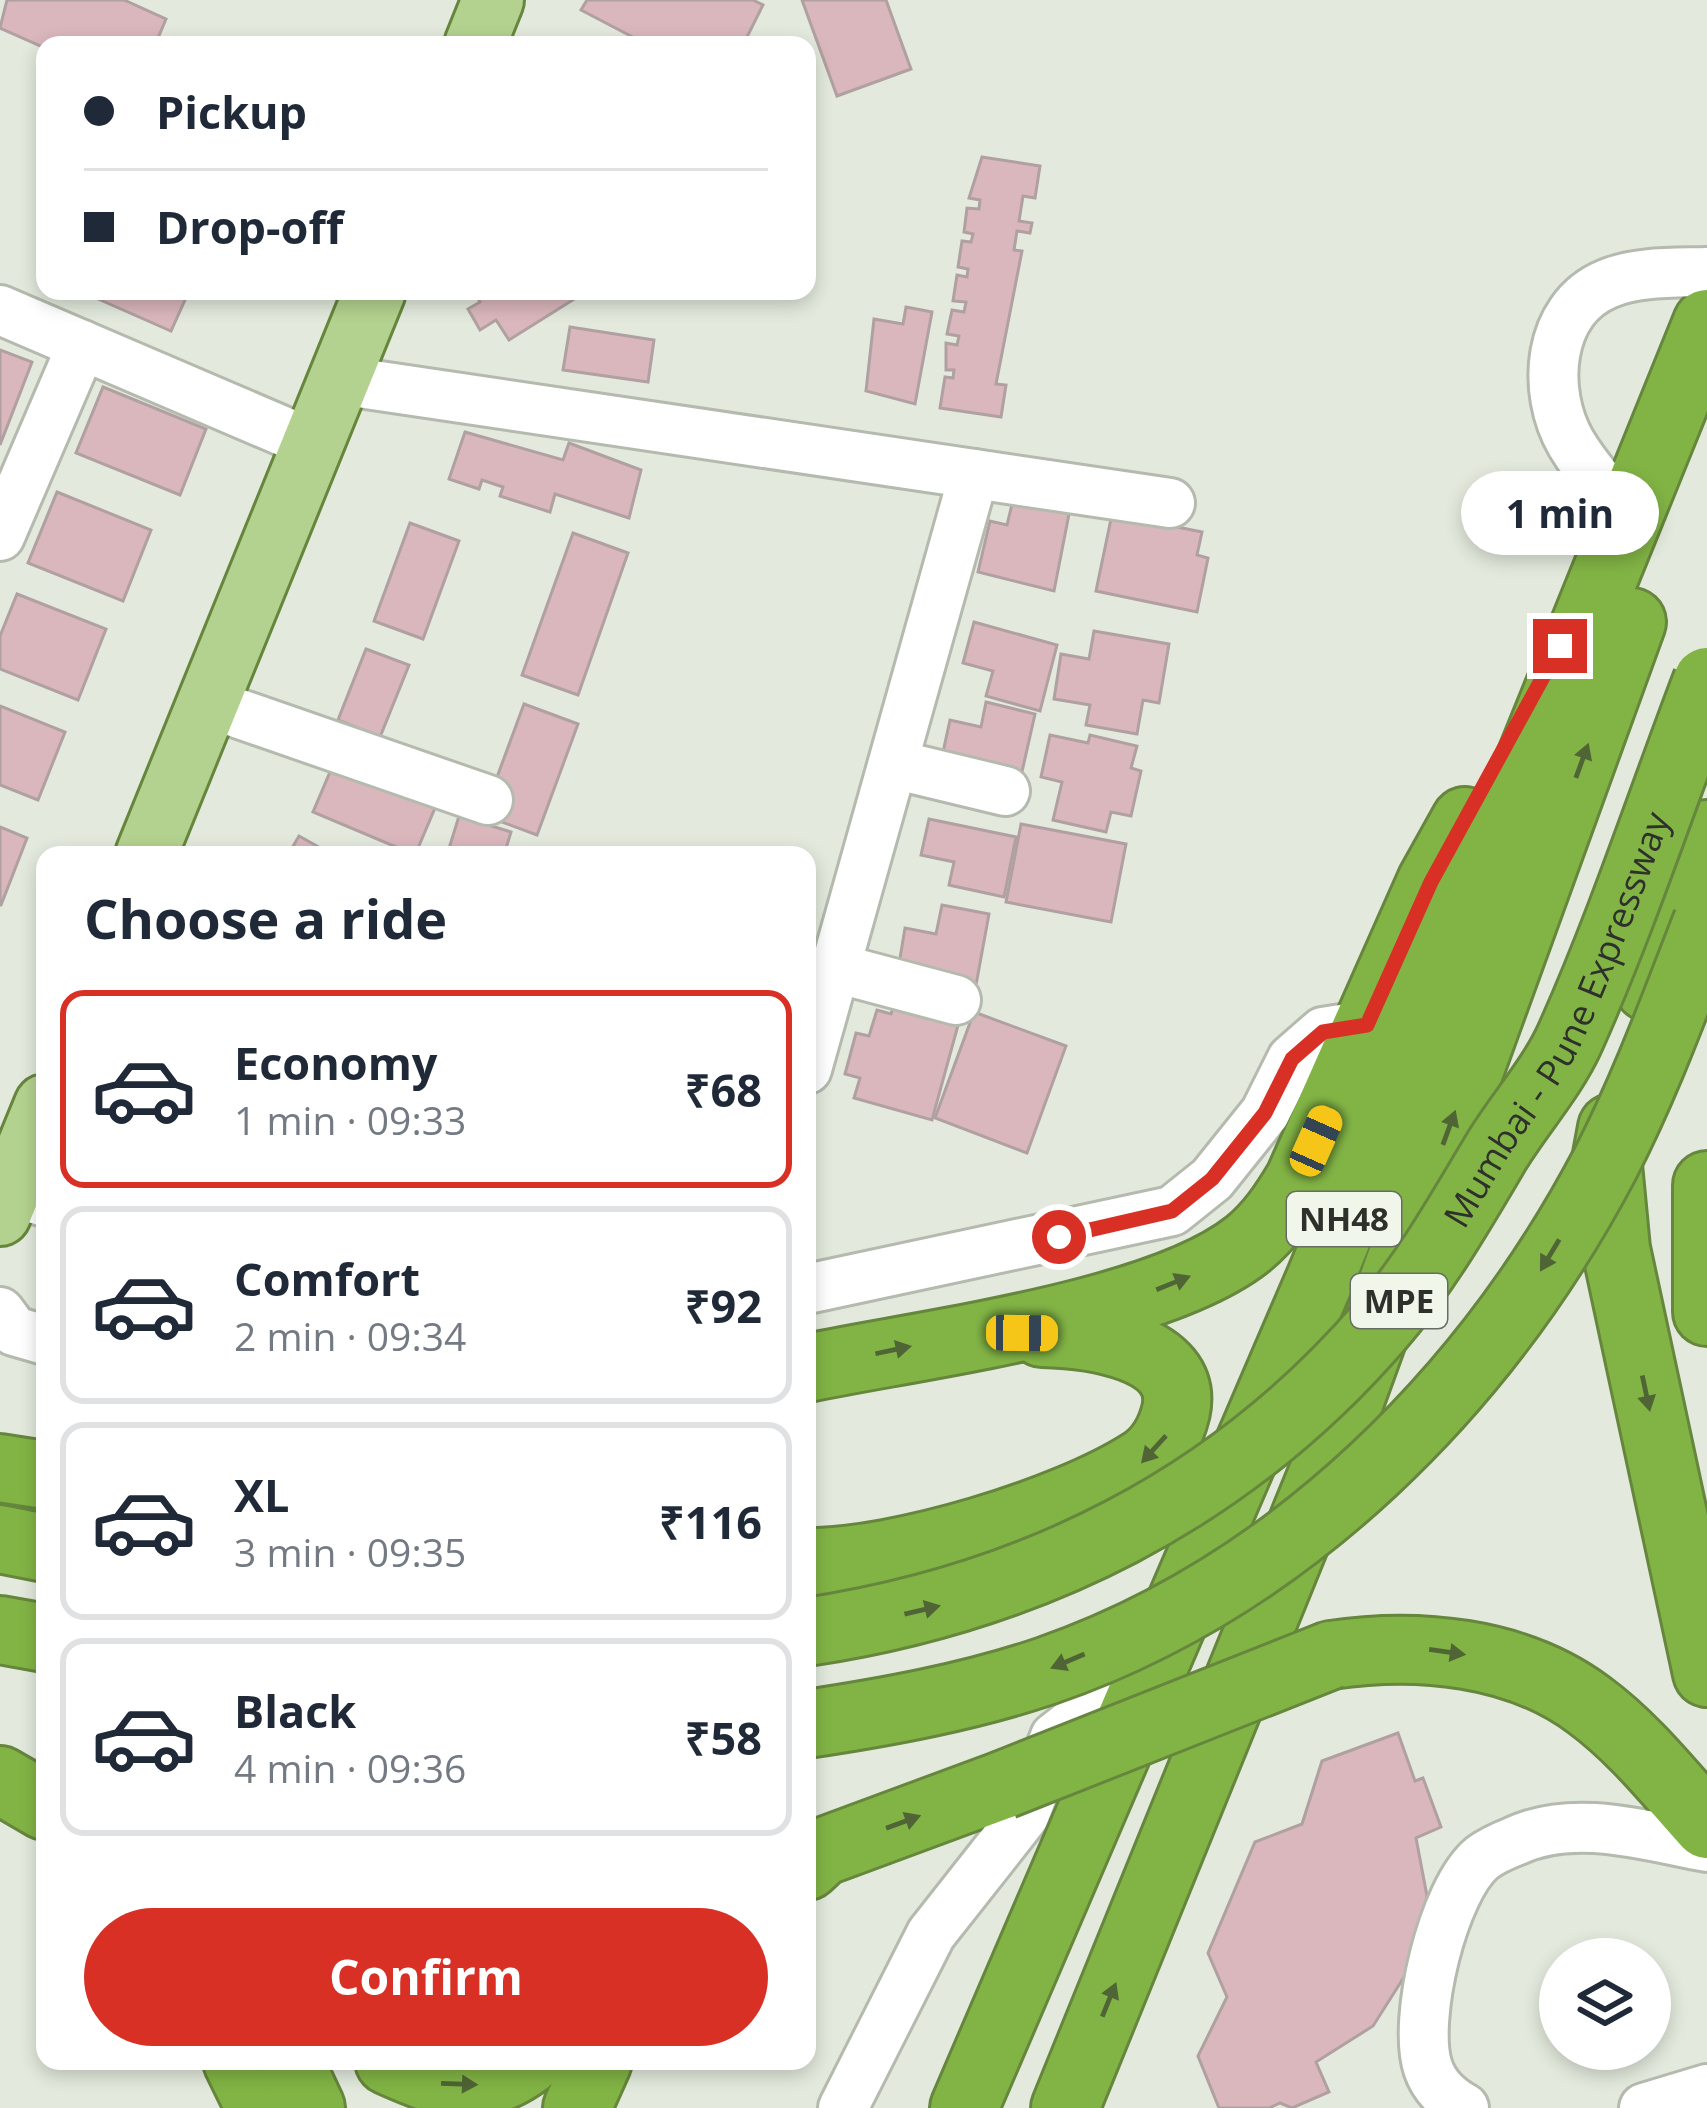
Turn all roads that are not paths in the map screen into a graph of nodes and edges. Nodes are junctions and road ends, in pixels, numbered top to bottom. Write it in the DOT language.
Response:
graph roads {
  1 [pos="493,0"];
  2 [pos="479,36"];
  3 [pos="1707,272"];
  4 [pos="371,300"];
  5 [pos="0,310"];
  6 [pos="1707,323"];
  7 [pos="82,345"];
  8 [pos="339,380"];
  9 [pos="1706,418"];
  10 [pos="313,445"];
  11 [pos="974,474"];
  12 [pos="1170,503"];
  13 [pos="1627,520"];
  14 [pos="0,536"];
  15 [pos="1707,681"];
  16 [pos="208,703"];
  17 [pos="893,764"];
  18 [pos="1005,791"];
  19 [pos="488,800"];
  20 [pos="1707,834"];
  21 [pos="150,846"];
  22 [pos="1707,922"];
  23 [pos="836,968"];
  24 [pos="956,1000"];
  25 [pos="1367,1025"];
  26 [pos="816,1038"];
  27 [pos="36,1138"];
  28 [pos="1707,1185"];
  29 [pos="18,1203"];
  30 [pos="816,1287"];
  31 [pos="0,1312"];
  32 [pos="1707,1312"];
  33 [pos="979,1332"];
  34 [pos="36,1337"];
  35 [pos="816,1366"];
  36 [pos="0,1468"];
  37 [pos="36,1474"];
  38 [pos="0,1539"];
  39 [pos="36,1546"];
  40 [pos="816,1562"];
  41 [pos="0,1630"];
  42 [pos="816,1630"];
  43 [pos="36,1637"];
  44 [pos="1707,1673"];
  45 [pos="1142,1694"];
  46 [pos="816,1722"];
  47 [pos="1707,1825"];
  48 [pos="1707,1847"];
  49 [pos="816,1856"];
  50 [pos="1072,1857"];
  51 [pos="984,1864"];
  52 [pos="241,2070"];
  53 [pos="294,2070"];
  54 [pos="409,2070"];
  55 [pos="513,2070"];
  56 [pos="594,2070"];
  57 [pos="1707,2089"];
  58 [pos="260,2108"];
  59 [pos="311,2108"];
  60 [pos="577,2108"];
  61 [pos="844,2108"];
  62 [pos="964,2108"];
  63 [pos="1065,2108"];
  64 [pos="1464,2108"];
  65 [pos="1644,2108"];
  1 -- 2 [label="main road"];
  3 -- 13 [label="street"];
  4 -- 8 [label="main road"];
  5 -- 7 [label="street"];
  6 -- 13 [label="highway, NH48"];
  7 -- 10 [label="street"];
  7 -- 14 [label="street"];
  8 -- 10 [label="main road"];
  8 -- 11 [label="street"];
  63 -- 9 [label="highway, one-way"];
  10 -- 16 [label="main road"];
  11 -- 12 [label="street"];
  11 -- 17 [label="street"];
  13 -- 25 [label="highway"];
  13 -- 45 [label="highway, NH48"];
  42 -- 15 [label="highway, Mumbai - Pune Expressway / MPE, one-way, bridge"];
  16 -- 19 [label="street"];
  16 -- 21 [label="main road"];
  17 -- 18 [label="street"];
  17 -- 23 [label="street"];
  20 -- 44 [label="highway, one-way"];
  22 -- 46 [label="highway, MPE, one-way, bridge"];
  23 -- 24 [label="street"];
  23 -- 26 [label="street"];
  25 -- 30 [label="street"];
  33 -- 25 [label="highway, one-way"];
  27 -- 29 [label="main road"];
  28 -- 32 [label="highway"];
  31 -- 34 [label="street"];
  35 -- 33 [label="highway, one-way"];
  33 -- 40 [label="highway, one-way"];
  36 -- 37 [label="highway"];
  38 -- 39 [label="highway"];
  41 -- 43 [label="highway"];
  45 -- 50 [label="highway, NH48"];
  45 -- 51 [label="street"];
  49 -- 47 [label="highway, one-way, bridge"];
  48 -- 64 [label="street"];
  50 -- 51 [label="street"];
  50 -- 62 [label="highway, NH48"];
  51 -- 61 [label="street"];
  52 -- 58 [label="highway"];
  53 -- 59 [label="highway"];
  54 -- 55 [label="highway, one-way"];
  56 -- 60 [label="highway"];
  57 -- 65 [label="street"];
}
